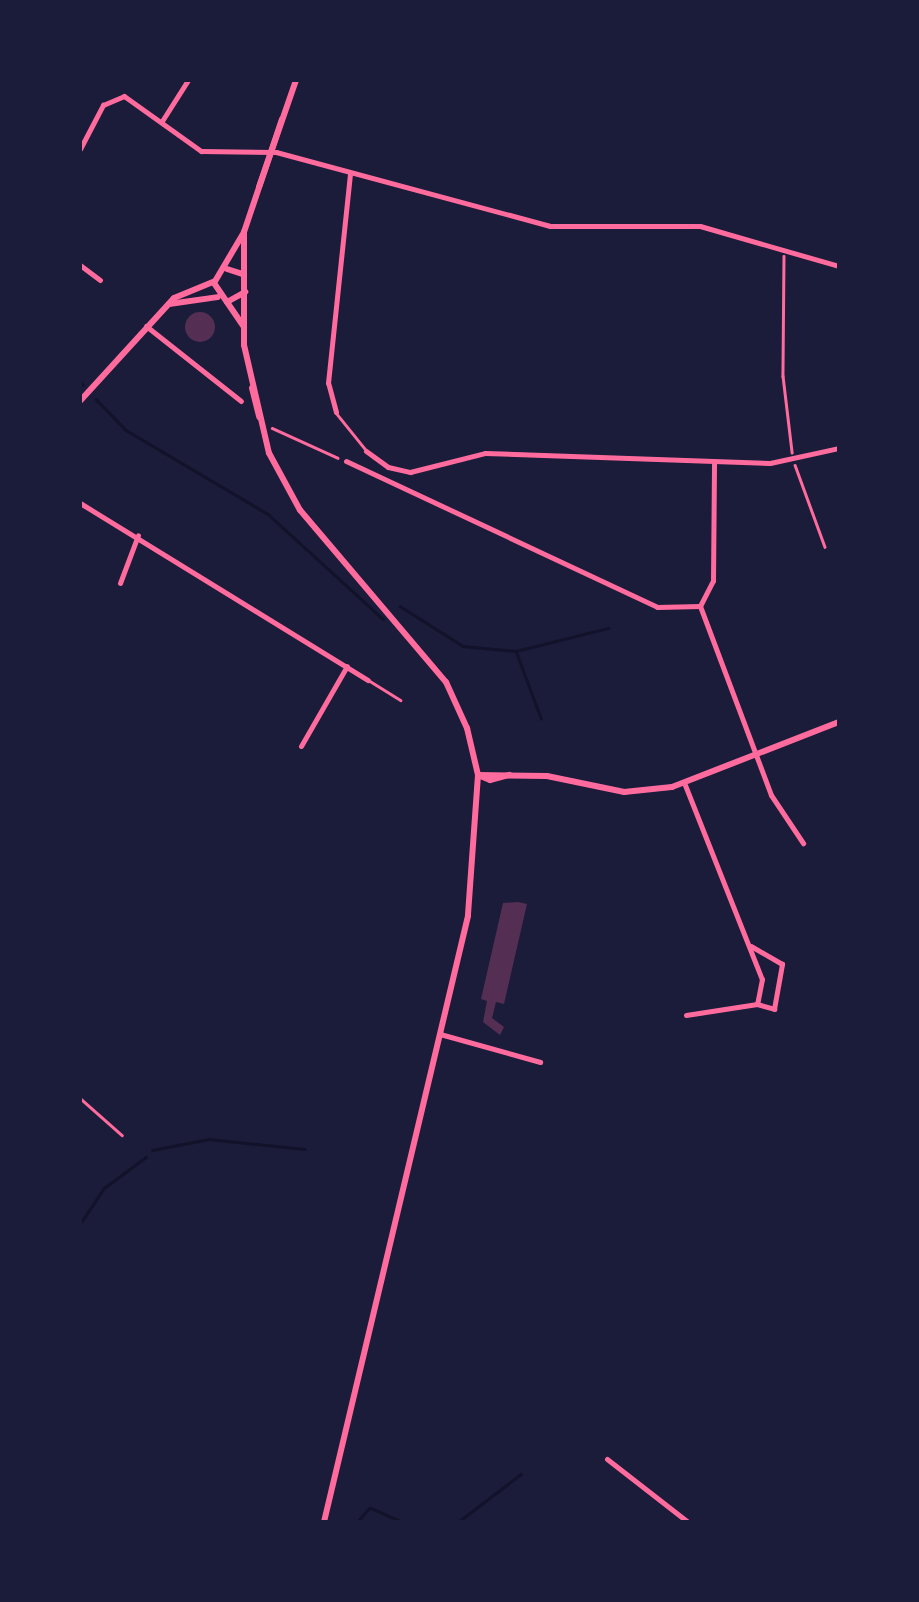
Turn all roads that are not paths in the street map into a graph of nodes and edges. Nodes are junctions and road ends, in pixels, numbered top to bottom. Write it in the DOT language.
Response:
graph roads {
  1 [pos="188,80"];
  2 [pos="296,80"];
  3 [pos="162,120"];
  4 [pos="80,149"];
  5 [pos="271,152"];
  6 [pos="350,174"];
  7 [pos="244,232"];
  8 [pos="80,265"];
  9 [pos="839,266"];
  10 [pos="227,269"];
  11 [pos="242,274"];
  12 [pos="100,280"];
  13 [pos="214,280"];
  14 [pos="245,292"];
  15 [pos="218,297"];
  16 [pos="227,302"];
  17 [pos="168,304"];
  18 [pos="146,326"];
  19 [pos="244,328"];
  20 [pos="240,401"];
  21 [pos="80,402"];
  22 [pos="336,412"];
  23 [pos="839,448"];
  24 [pos="366,450"];
  25 [pos="346,461"];
  26 [pos="714,462"];
  27 [pos="80,502"];
  28 [pos="138,535"];
  29 [pos="120,583"];
  30 [pos="700,606"];
  31 [pos="347,666"];
  32 [pos="368,680"];
  33 [pos="400,700"];
  34 [pos="839,722"];
  35 [pos="301,746"];
  36 [pos="755,755"];
  37 [pos="478,774"];
  38 [pos="685,785"];
  39 [pos="803,843"];
  40 [pos="748,944"];
  41 [pos="757,1004"];
  42 [pos="686,1014"];
  43 [pos="440,1034"];
  44 [pos="540,1062"];
  45 [pos="607,1460"];
  46 [pos="324,1522"];
  47 [pos="688,1522"];
  1 -- 3 [label="street"];
  2 -- 5 [label="main road"];
  3 -- 4 [label="street"];
  3 -- 5 [label="street"];
  5 -- 6 [label="street"];
  5 -- 7 [label="main road"];
  6 -- 9 [label="street"];
  6 -- 22 [label="street"];
  7 -- 10 [label="main road"];
  7 -- 11 [label="main road"];
  8 -- 12 [label="street"];
  10 -- 11 [label="main road"];
  10 -- 13 [label="main road"];
  11 -- 14 [label="main road"];
  13 -- 15 [label="main road"];
  13 -- 17 [label="main road"];
  14 -- 16 [label="main road"];
  14 -- 19 [label="main road"];
  15 -- 16 [label="main road"];
  15 -- 17 [label="main road"];
  16 -- 19 [label="main road"];
  17 -- 18 [label="main road"];
  18 -- 20 [label="street"];
  18 -- 21 [label="main road"];
  19 -- 37 [label="main road"];
  22 -- 24 [label="lane"];
  23 -- 26 [label="street"];
  24 -- 26 [label="street"];
  25 -- 30 [label="street"];
  26 -- 30 [label="street"];
  27 -- 28 [label="street"];
  28 -- 29 [label="street"];
  28 -- 31 [label="street"];
  30 -- 36 [label="street"];
  31 -- 32 [label="street"];
  31 -- 35 [label="street"];
  32 -- 33 [label="lane"];
  34 -- 36 [label="main road"];
  36 -- 38 [label="main road"];
  36 -- 39 [label="street"];
  37 -- 38 [label="main road"];
  37 -- 43 [label="main road"];
  38 -- 40 [label="street"];
  40 -- 41 [label="street"];
  40 -- 41 [label="street"];
  41 -- 42 [label="street"];
  43 -- 44 [label="street"];
  43 -- 46 [label="main road"];
  45 -- 47 [label="street"];
}
